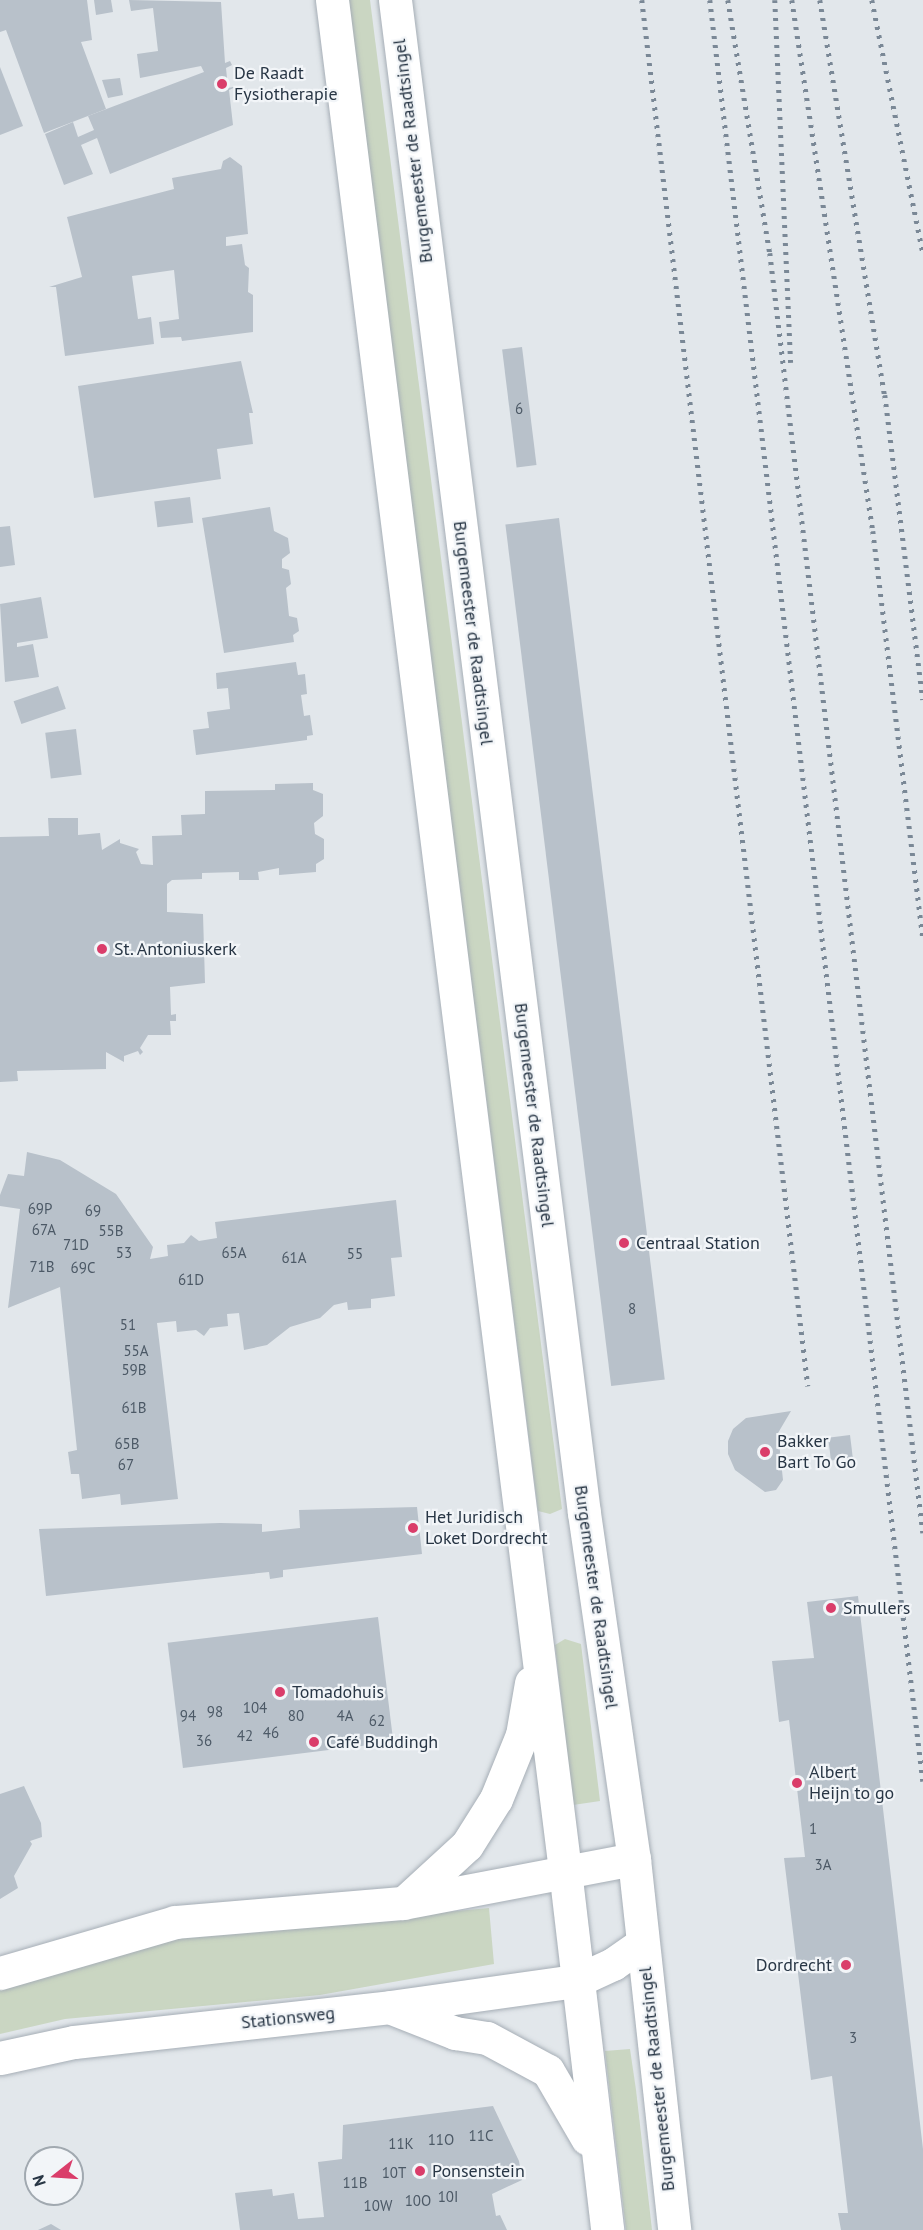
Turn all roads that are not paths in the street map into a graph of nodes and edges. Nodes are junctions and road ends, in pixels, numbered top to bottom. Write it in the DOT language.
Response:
graph roads {
  1 [pos="332,0"];
  2 [pos="395,0"];
  3 [pos="537,1652"];
  4 [pos="634,1859"];
  5 [pos="565,1870"];
  6 [pos="404,1903"];
  7 [pos="642,1944"];
  8 [pos="0,1973"];
  9 [pos="576,1981"];
  10 [pos="390,2007"];
  11 [pos="0,2058"];
  12 [pos="601,2183"];
  13 [pos="607,2230"];
  14 [pos="674,2230"];
  1 -- 3 [label="main road"];
  2 -- 4 [label="main road, Burgemeester de Raadtsingel"];
  3 -- 5 [label="main road"];
  3 -- 6 [label="main road"];
  4 -- 5 [label="main road"];
  4 -- 7 [label="main road, Burgemeester de Raadtsingel"];
  5 -- 6 [label="main road"];
  5 -- 9 [label="main road"];
  6 -- 8 [label="main road"];
  7 -- 9 [label="main road, Stationsweg"];
  7 -- 14 [label="main road, Burgemeester de Raadtsingel"];
  9 -- 10 [label="main road, Stationsweg"];
  9 -- 12 [label="main road"];
  10 -- 11 [label="main road, Stationsweg"];
  10 -- 12 [label="main road"];
  12 -- 13 [label="main road"];
}
